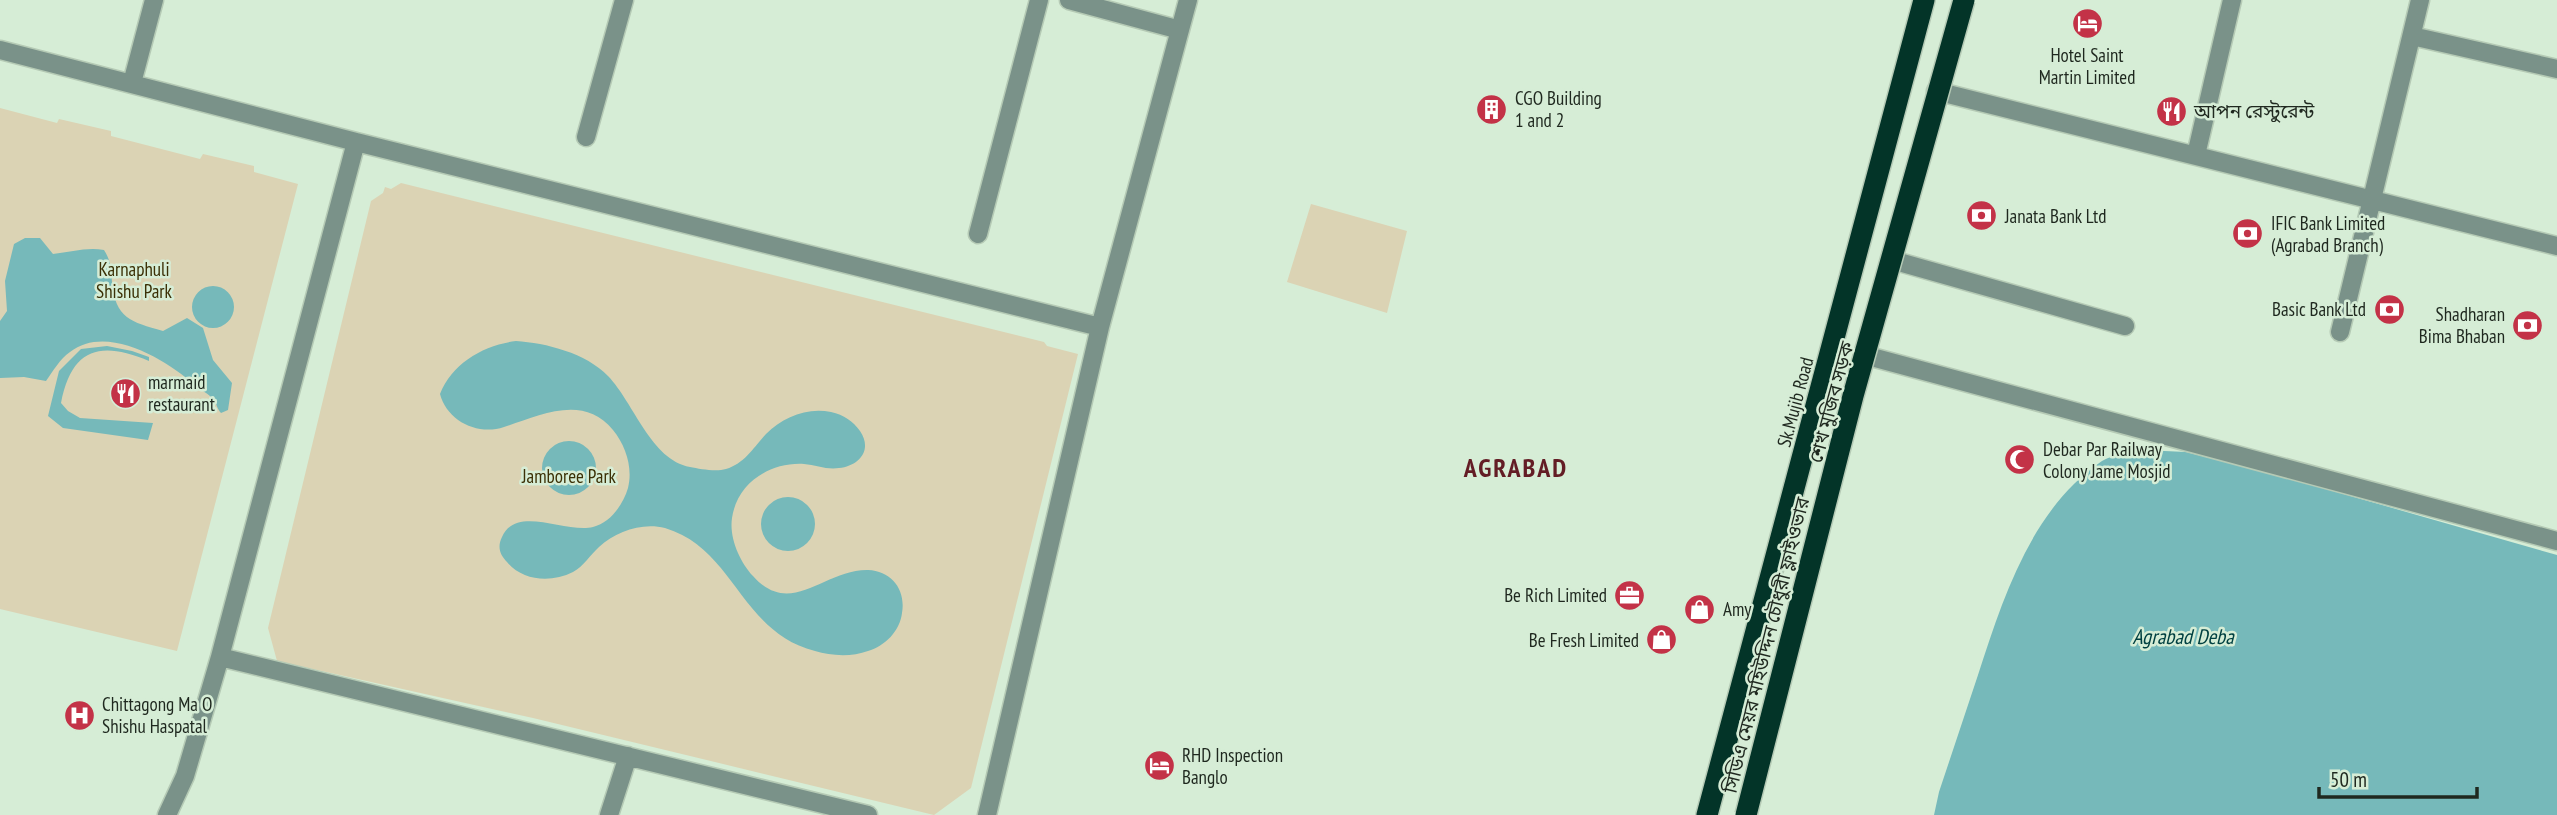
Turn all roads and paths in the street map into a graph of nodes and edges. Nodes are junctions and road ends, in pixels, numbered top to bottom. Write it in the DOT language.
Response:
graph roads {
  1 [pos="154,0"];
  2 [pos="624,0"];
  3 [pos="1039,0"];
  4 [pos="1069,0"];
  5 [pos="1188,0"];
  6 [pos="1924,0"];
  7 [pos="1934,0"];
  8 [pos="1963,0"];
  9 [pos="2232,0"];
  10 [pos="2420,0"];
  11 [pos="1180,30"];
  12 [pos="2412,36"];
  13 [pos="0,50"];
  14 [pos="2557,69"];
  15 [pos="132,82"];
  16 [pos="1936,91"];
  17 [pos="586,137"];
  18 [pos="356,142"];
  19 [pos="2196,155"];
  20 [pos="2372,199"];
  21 [pos="978,234"];
  22 [pos="2557,246"];
  23 [pos="1892,260"];
  24 [pos="2125,326"];
  25 [pos="1100,327"];
  26 [pos="2340,332"];
  27 [pos="1868,356"];
  28 [pos="2557,541"];
  29 [pos="220,657"];
  30 [pos="628,756"];
  31 [pos="167,815"];
  32 [pos="609,815"];
  33 [pos="868,815"];
  34 [pos="988,815"];
  35 [pos="1707,815"];
  36 [pos="1720,815"];
  37 [pos="1744,815"];
  1 -- 15 [label="street"];
  2 -- 17 [label="street"];
  3 -- 21 [label="street"];
  4 -- 11 [label="street"];
  5 -- 11 [label="street"];
  6 -- 35 [label="highway, Sk.Mujib Road"];
  7 -- 36 [label="highway"];
  8 -- 16 [label="highway, শেখ মুজিব সড়ক"];
  8 -- 37 [label="highway, সিডিএ মেয়র মহিউদ্দিন চৌধুরী ফ্লাইওভার, bridge"];
  9 -- 19 [label="street"];
  10 -- 12 [label="street"];
  11 -- 25 [label="street"];
  12 -- 14 [label="street"];
  12 -- 20 [label="street"];
  13 -- 15 [label="street"];
  15 -- 18 [label="street"];
  16 -- 19 [label="street"];
  16 -- 23 [label="highway, শেখ মুজিব সড়ক"];
  18 -- 25 [label="street"];
  18 -- 29 [label="street"];
  19 -- 20 [label="street"];
  20 -- 22 [label="street"];
  20 -- 26 [label="street"];
  23 -- 24 [label="street"];
  23 -- 27 [label="highway, শেখ মুজিব সড়ক"];
  25 -- 34 [label="street"];
  27 -- 28 [label="street"];
  27 -- 37 [label="highway, শেখ মুজিব সড়ক"];
  29 -- 30 [label="street"];
  29 -- 31 [label="street"];
  30 -- 32 [label="street"];
  30 -- 33 [label="street"];
}
